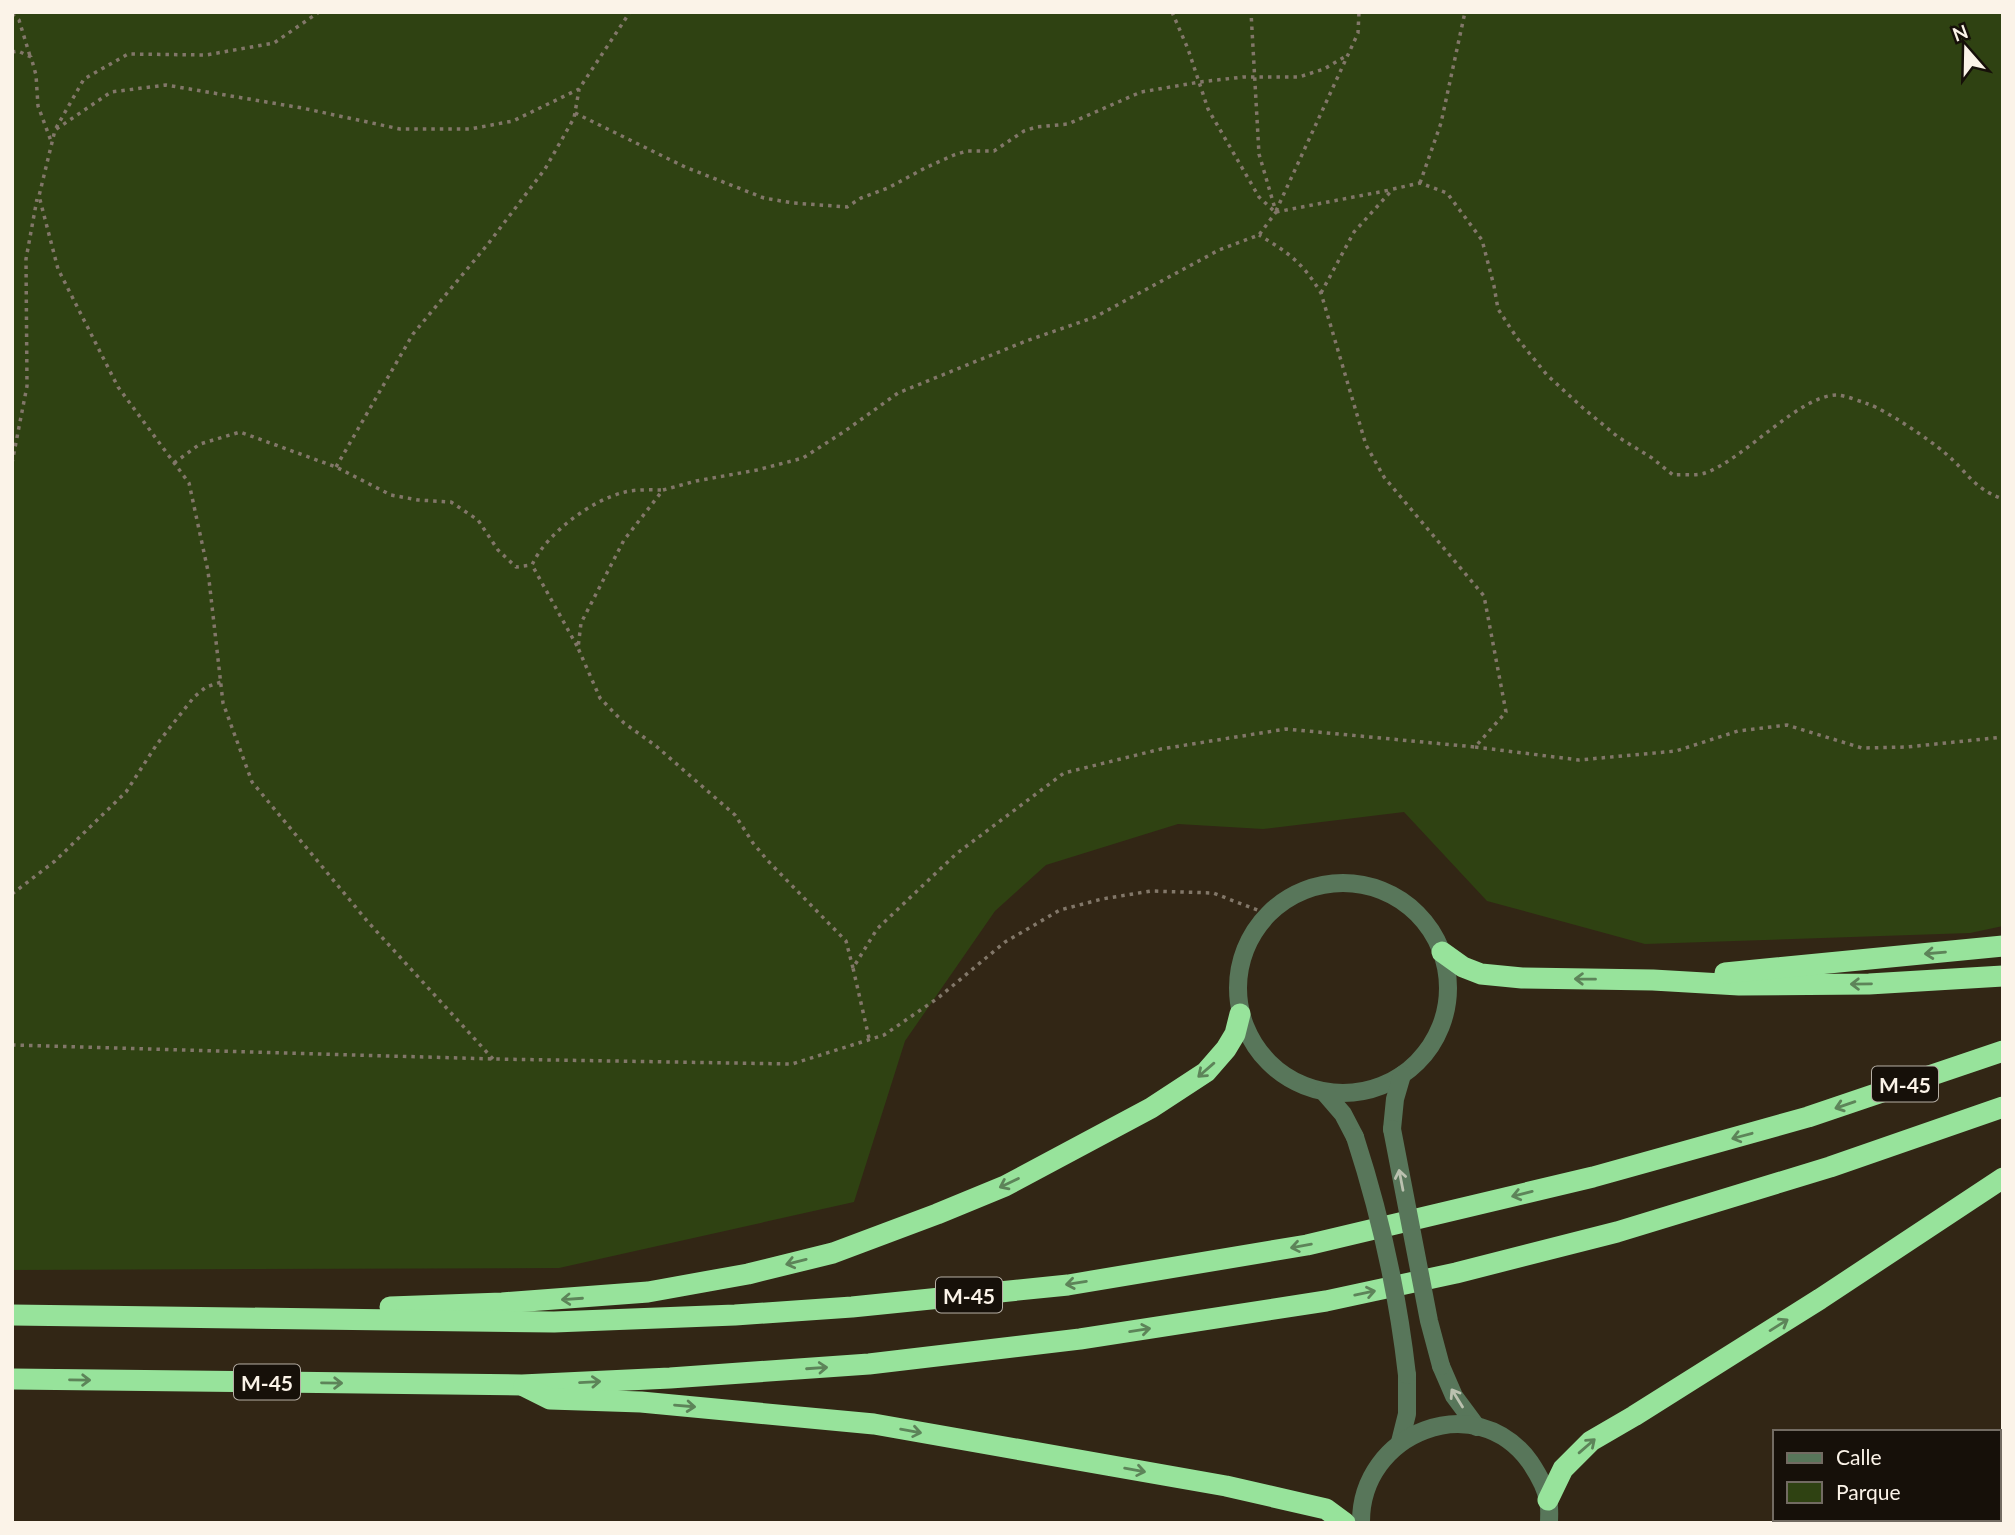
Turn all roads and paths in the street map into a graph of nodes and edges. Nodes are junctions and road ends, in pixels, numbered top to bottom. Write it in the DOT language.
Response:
graph roads {
  1 [pos="319,12"];
  2 [pos="631,12"];
  3 [pos="1172,12"];
  4 [pos="1251,12"];
  5 [pos="1359,12"];
  6 [pos="1465,12"];
  7 [pos="12,14"];
  8 [pos="12,52"];
  9 [pos="1348,55"];
  10 [pos="31,57"];
  11 [pos="1254,76"];
  12 [pos="1200,82"];
  13 [pos="579,89"];
  14 [pos="575,113"];
  15 [pos="55,130"];
  16 [pos="52,142"];
  17 [pos="1420,183"];
  18 [pos="1393,189"];
  19 [pos="37,198"];
  20 [pos="1276,212"];
  21 [pos="1259,235"];
  22 [pos="1321,293"];
  23 [pos="12,463"];
  24 [pos="174,463"];
  25 [pos="336,467"];
  26 [pos="663,490"];
  27 [pos="2003,499"];
  28 [pos="532,565"];
  29 [pos="578,648"];
  30 [pos="221,682"];
  31 [pos="2003,737"];
  32 [pos="1475,747"];
  33 [pos="12,894"];
  34 [pos="1268,914"];
  35 [pos="2003,946"];
  36 [pos="1442,952"];
  37 [pos="853,968"];
  38 [pos="2003,976"];
  39 [pos="1653,980"];
  40 [pos="1240,1014"];
  41 [pos="869,1038"];
  42 [pos="12,1045"];
  43 [pos="2003,1051"];
  44 [pos="493,1059"];
  45 [pos="1402,1075"];
  46 [pos="1324,1092"];
  47 [pos="2003,1107"];
  48 [pos="2003,1178"];
  49 [pos="2003,1194"];
  50 [pos="1820,1299"];
  51 [pos="12,1315"];
  52 [pos="112,1318"];
  53 [pos="12,1379"];
  54 [pos="522,1385"];
  55 [pos="1477,1427"];
  56 [pos="1400,1442"];
  57 [pos="1548,1500"];
  58 [pos="1345,1523"];
  59 [pos="1361,1523"];
  60 [pos="1549,1523"];
  1 -- 15 [label="path"];
  2 -- 13 [label="path"];
  3 -- 12 [label="path"];
  4 -- 11 [label="path"];
  5 -- 9 [label="path"];
  6 -- 17 [label="path"];
  7 -- 10 [label="path"];
  8 -- 10 [label="path"];
  9 -- 11 [label="path"];
  9 -- 20 [label="path"];
  10 -- 16 [label="path"];
  11 -- 12 [label="path"];
  11 -- 20 [label="path"];
  12 -- 14 [label="path"];
  12 -- 20 [label="path"];
  13 -- 14 [label="path"];
  13 -- 15 [label="path"];
  14 -- 25 [label="path"];
  15 -- 16 [label="path"];
  16 -- 24 [label="path"];
  17 -- 18 [label="path"];
  17 -- 27 [label="path"];
  18 -- 20 [label="path"];
  18 -- 22 [label="path"];
  19 -- 23 [label="path"];
  20 -- 21 [label="path"];
  21 -- 22 [label="path"];
  21 -- 26 [label="path"];
  22 -- 32 [label="path"];
  24 -- 25 [label="path"];
  24 -- 30 [label="path"];
  25 -- 28 [label="path"];
  26 -- 28 [label="path"];
  26 -- 29 [label="path"];
  28 -- 29 [label="path"];
  29 -- 37 [label="path"];
  30 -- 33 [label="path"];
  30 -- 44 [label="path"];
  31 -- 32 [label="path"];
  32 -- 37 [label="path"];
  34 -- 36 [label="street"];
  34 -- 40 [label="street"];
  34 -- 41 [label="path"];
  35 -- 39 [label="highway, one-way"];
  39 -- 36 [label="highway, one-way"];
  36 -- 45 [label="street"];
  37 -- 41 [label="path"];
  38 -- 39 [label="highway, one-way"];
  40 -- 46 [label="street"];
  40 -- 52 [label="highway, one-way"];
  41 -- 44 [label="path"];
  42 -- 44 [label="path"];
  43 -- 52 [label="highway, M-45, one-way"];
  45 -- 46 [label="street"];
  55 -- 45 [label="street, one-way, bridge"];
  46 -- 56 [label="street, bridge"];
  54 -- 47 [label="highway, M-45, one-way"];
  48 -- 50 [label="highway"];
  49 -- 50 [label="highway"];
  57 -- 50 [label="highway, one-way"];
  51 -- 52 [label="highway, M-45"];
  53 -- 54 [label="highway, M-45, one-way"];
  54 -- 58 [label="highway, one-way"];
  55 -- 56 [label="street"];
  55 -- 57 [label="street"];
  56 -- 59 [label="street"];
  57 -- 60 [label="street"];
}
